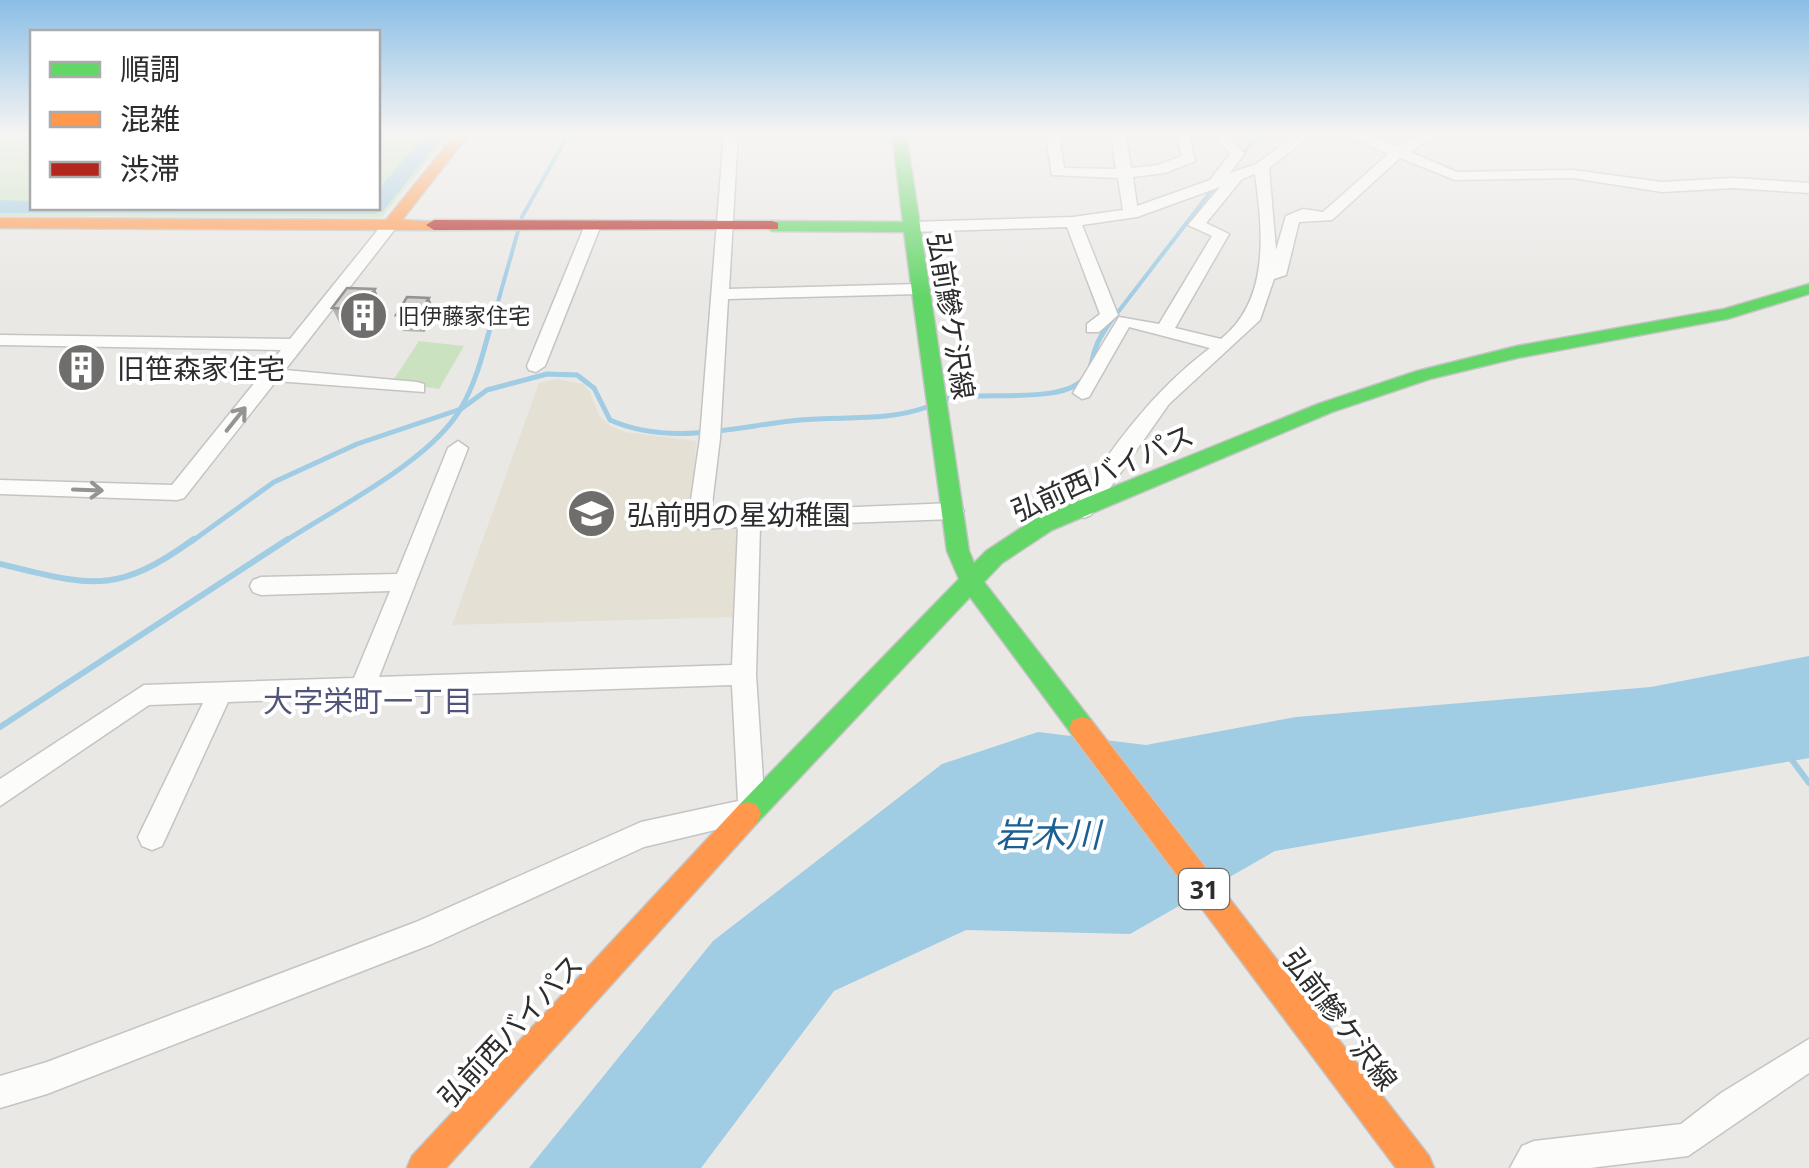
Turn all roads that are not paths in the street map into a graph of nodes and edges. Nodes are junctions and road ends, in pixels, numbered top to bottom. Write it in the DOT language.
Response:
graph roads {
  1 [pos="420,188"];
  2 [pos="728,188"];
  3 [pos="906,188"];
  4 [pos="1127,188"];
  5 [pos="1201,188"];
  6 [pos="1227,188"];
  7 [pos="1265,188"];
  8 [pos="1359,188"];
  9 [pos="1131,214"];
  10 [pos="1073,222"];
  11 [pos="391,224"];
  12 [pos="593,224"];
  13 [pos="726,225"];
  14 [pos="911,226"];
  15 [pos="4,227"];
  16 [pos="920,288"];
  17 [pos="1264,290"];
  18 [pos="1809,290"];
  19 [pos="720,294"];
  20 [pos="1093,328"];
  21 [pos="1166,328"];
  22 [pos="0,340"];
  23 [pos="296,345"];
  24 [pos="1222,345"];
  25 [pos="536,366"];
  26 [pos="272,375"];
  27 [pos="416,388"];
  28 [pos="1082,393"];
  29 [pos="458,448"];
  30 [pos="0,488"];
  31 [pos="1084,510"];
  32 [pos="954,511"];
  33 [pos="750,520"];
  34 [pos="404,582"];
  35 [pos="971,582"];
  36 [pos="261,586"];
  37 [pos="744,674"];
  38 [pos="363,686"];
  39 [pos="220,693"];
  40 [pos="0,794"];
  41 [pos="752,810"];
  42 [pos="152,838"];
  43 [pos="1809,1055"];
  44 [pos="0,1092"];
  45 [pos="424,1168"];
  46 [pos="1417,1168"];
  47 [pos="1526,1168"];
  1 -- 11 [label="main road"];
  2 -- 13 [label="street"];
  3 -- 14 [label="main road"];
  4 -- 9 [label="street"];
  5 -- 9 [label="street"];
  6 -- 21 [label="street"];
  7 -- 17 [label="street"];
  8 -- 17 [label="street"];
  9 -- 10 [label="street"];
  10 -- 14 [label="street"];
  10 -- 20 [label="street"];
  11 -- 12 [label="main road, 弘前鰺ケ沢線"];
  11 -- 15 [label="main road, 弘前鰺ケ沢線"];
  11 -- 23 [label="street"];
  12 -- 13 [label="main road, 弘前鰺ケ沢線"];
  12 -- 25 [label="street"];
  13 -- 14 [label="main road, 弘前鰺ケ沢線"];
  13 -- 19 [label="street"];
  14 -- 16 [label="main road, 弘前鰺ケ沢線 / 31"];
  16 -- 19 [label="street"];
  16 -- 32 [label="main road, 弘前鰺ケ沢線 / 31"];
  17 -- 24 [label="street"];
  18 -- 31 [label="main road, 弘前西バイパス"];
  19 -- 33 [label="street"];
  21 -- 24 [label="street"];
  21 -- 28 [label="street"];
  22 -- 23 [label="street"];
  23 -- 26 [label="street"];
  24 -- 31 [label="street"];
  26 -- 27 [label="street"];
  30 -- 26 [label="street, one-way"];
  29 -- 34 [label="street"];
  31 -- 35 [label="main road, 弘前西バイパス"];
  32 -- 33 [label="street"];
  32 -- 35 [label="main road, 弘前鰺ケ沢線 / 31"];
  33 -- 37 [label="street"];
  34 -- 36 [label="street"];
  34 -- 38 [label="street"];
  35 -- 41 [label="main road, 弘前西バイパス"];
  35 -- 46 [label="main road, 弘前鰺ケ沢線 / 31"];
  37 -- 38 [label="street"];
  37 -- 41 [label="street"];
  38 -- 39 [label="street"];
  39 -- 40 [label="street"];
  39 -- 42 [label="street"];
  41 -- 44 [label="street"];
  41 -- 45 [label="main road, 弘前西バイパス"];
  43 -- 47 [label="street"];
}
